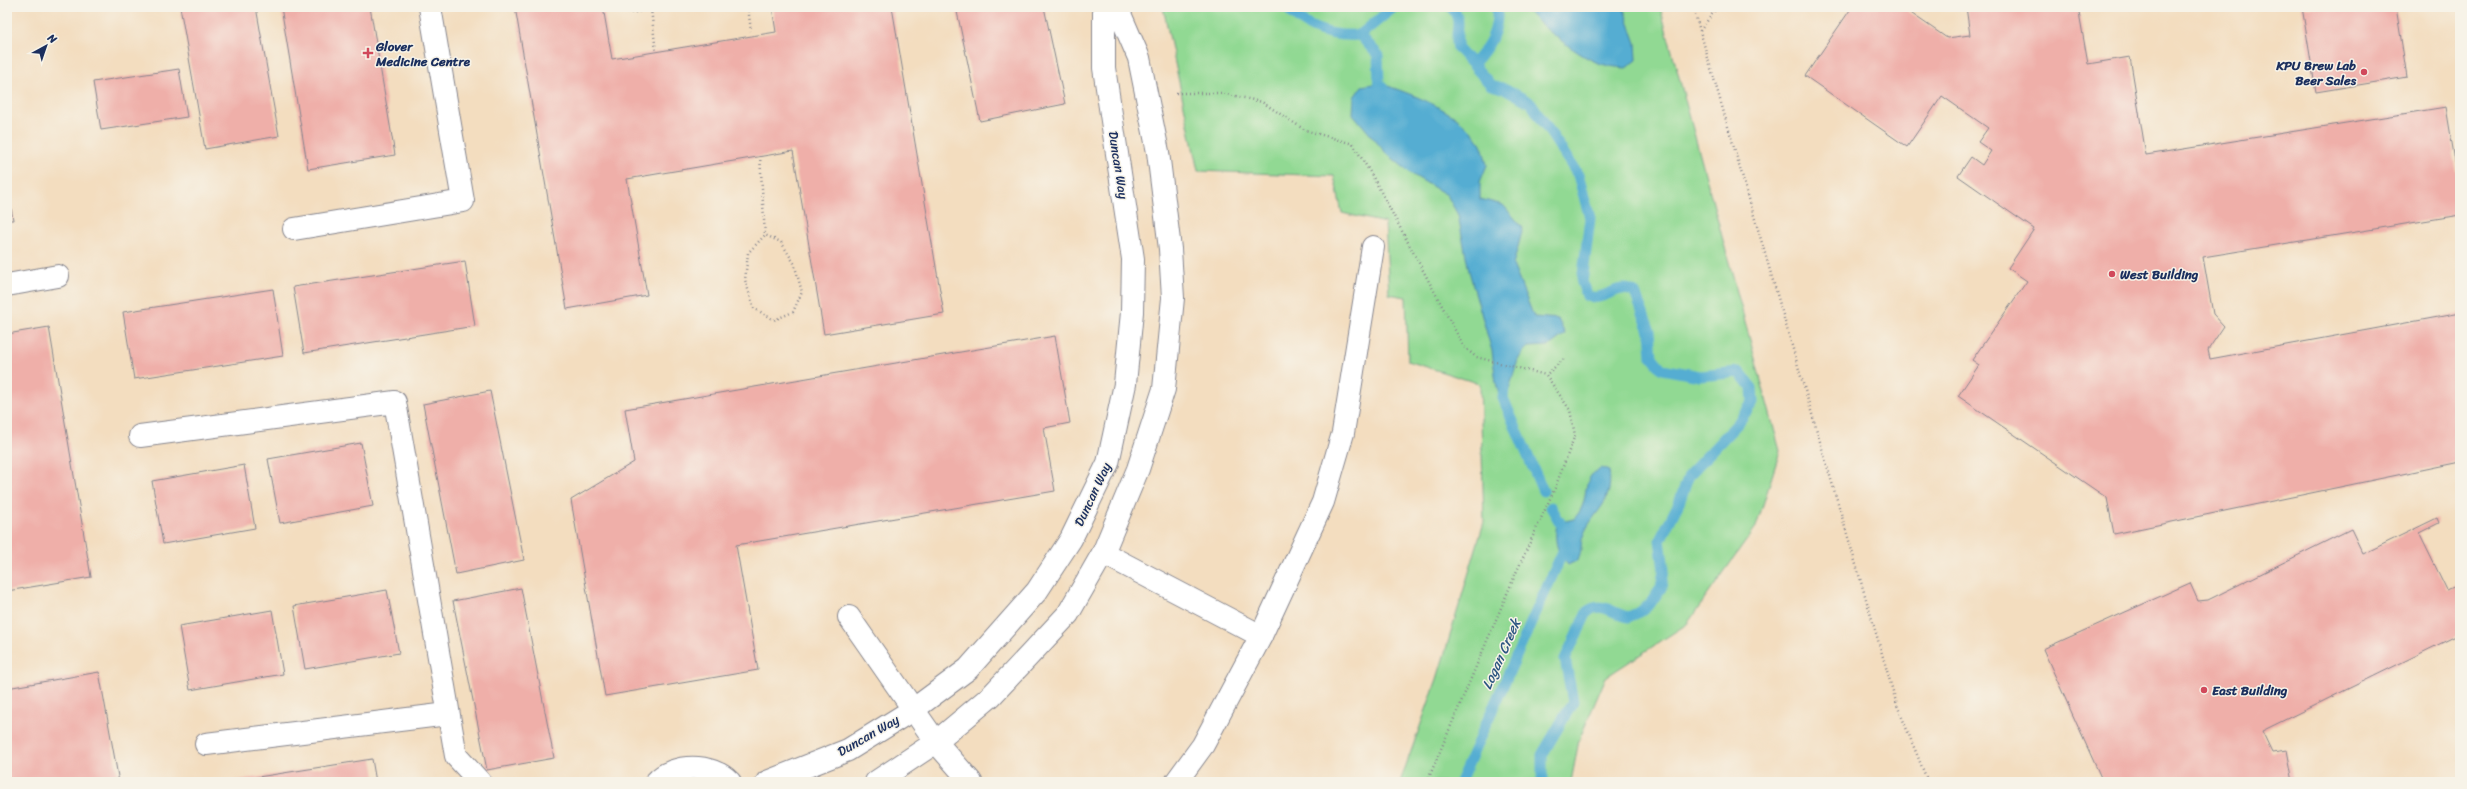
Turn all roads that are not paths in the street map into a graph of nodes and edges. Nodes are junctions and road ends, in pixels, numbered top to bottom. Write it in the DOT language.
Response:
graph roads {
  1 [pos="430,7"];
  2 [pos="1104,7"];
  3 [pos="1117,7"];
  4 [pos="294,229"];
  5 [pos="1373,247"];
  6 [pos="58,276"];
  7 [pos="7,285"];
  8 [pos="140,436"];
  9 [pos="1103,553"];
  10 [pos="849,617"];
  11 [pos="1261,636"];
  12 [pos="914,709"];
  13 [pos="448,714"];
  14 [pos="936,742"];
  15 [pos="206,744"];
  16 [pos="1177,781"];
  17 [pos="480,782"];
  18 [pos="656,782"];
  19 [pos="730,782"];
  20 [pos="767,782"];
  21 [pos="876,782"];
  22 [pos="971,782"];
  1 -- 4 [label="street"];
  2 -- 12 [label="street, Duncan Way"];
  3 -- 9 [label="street"];
  5 -- 11 [label="street"];
  6 -- 7 [label="street"];
  8 -- 13 [label="street"];
  9 -- 11 [label="street"];
  9 -- 14 [label="street"];
  10 -- 12 [label="street"];
  11 -- 16 [label="street"];
  12 -- 14 [label="street"];
  12 -- 20 [label="street, Duncan Way"];
  13 -- 15 [label="street"];
  13 -- 17 [label="street"];
  14 -- 21 [label="street"];
  14 -- 22 [label="street"];
  18 -- 19 [label="street"];
}
